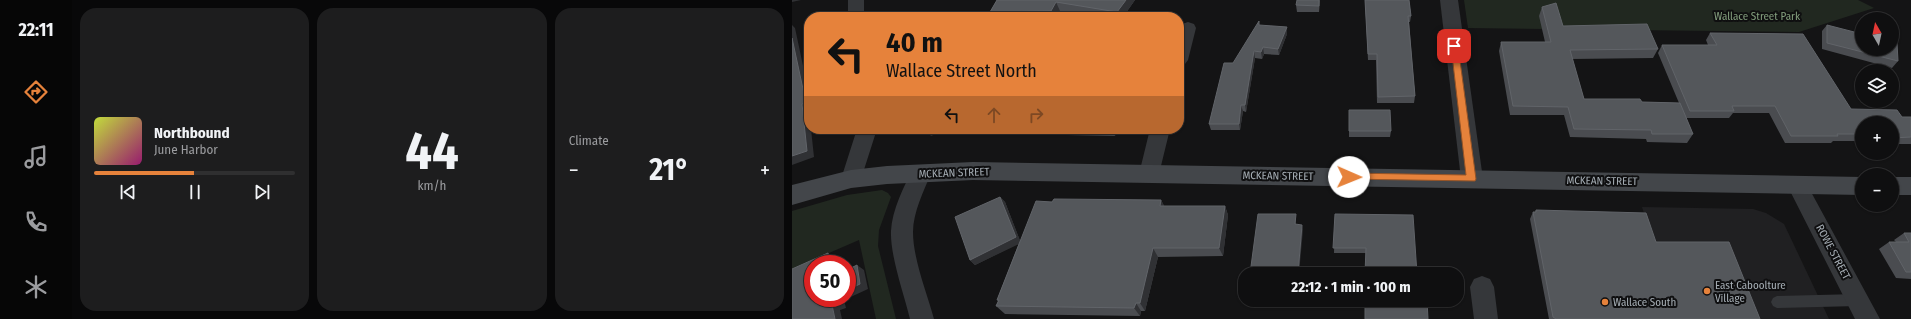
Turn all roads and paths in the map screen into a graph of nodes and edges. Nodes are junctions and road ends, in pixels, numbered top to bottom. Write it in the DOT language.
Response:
graph roads {
  1 [pos="856,0"];
  2 [pos="1449,0"];
  3 [pos="856,12"];
  4 [pos="1188,28"];
  5 [pos="1184,42"];
  6 [pos="865,134"];
  7 [pos="1159,134"];
  8 [pos="921,173"];
  9 [pos="1149,174"];
  10 [pos="851,179"];
  11 [pos="1472,179"];
  12 [pos="1797,185"];
  13 [pos="1855,186"];
  14 [pos="1899,186"];
  15 [pos="1911,186"];
  16 [pos="792,195"];
  17 [pos="1482,287"];
  18 [pos="1777,302"];
  19 [pos="1863,310"];
  20 [pos="922,319"];
  21 [pos="1486,319"];
  1 -- 3 [label="street"];
  2 -- 11 [label="street"];
  4 -- 5 [label="street"];
  6 -- 10 [label="street"];
  7 -- 9 [label="street"];
  8 -- 9 [label="main road, MCKEAN STREET"];
  8 -- 10 [label="main road, MCKEAN STREET"];
  8 -- 20 [label="street"];
  9 -- 11 [label="main road, MCKEAN STREET"];
  10 -- 16 [label="main road, MCKEAN STREET"];
  11 -- 12 [label="main road, MCKEAN STREET"];
  12 -- 13 [label="main road, MCKEAN STREET"];
  12 -- 19 [label="street, ROWE STREET"];
  14 -- 15 [label="main road"];
  17 -- 21 [label="street"];
  18 -- 19 [label="lane"];
}
